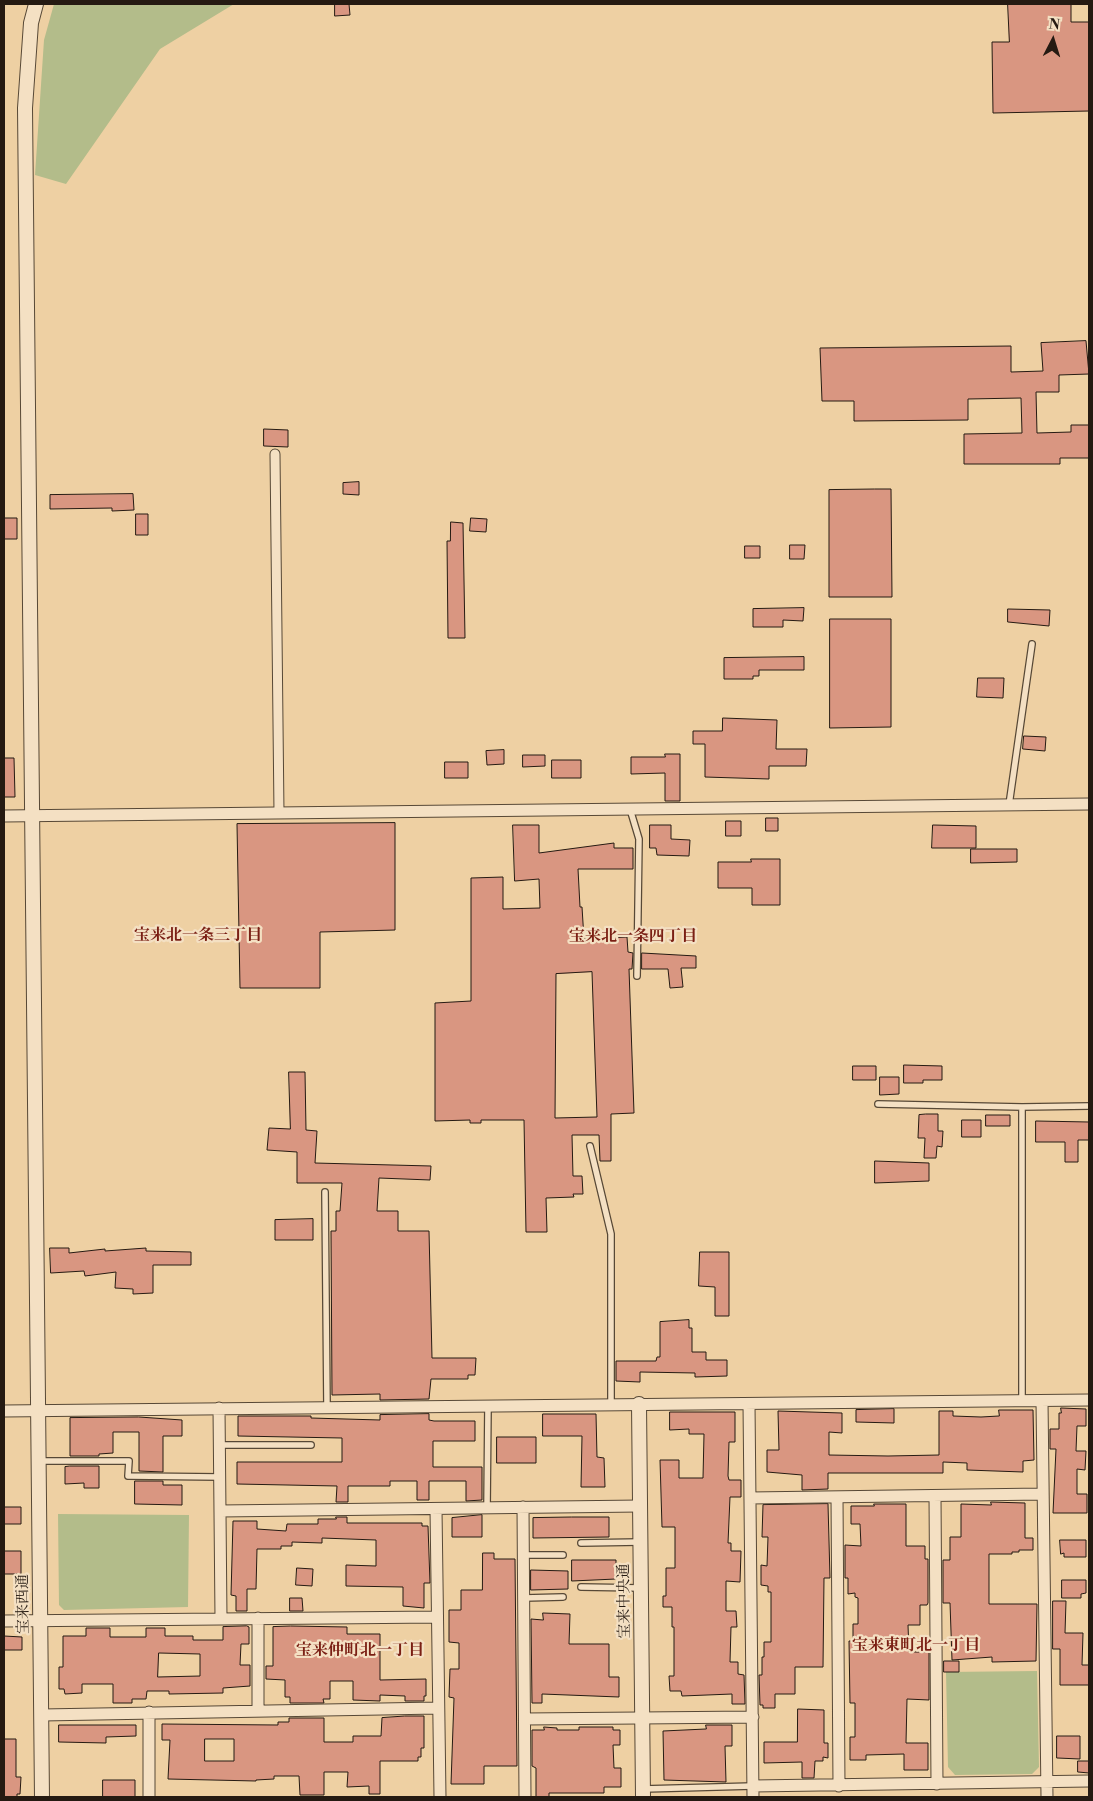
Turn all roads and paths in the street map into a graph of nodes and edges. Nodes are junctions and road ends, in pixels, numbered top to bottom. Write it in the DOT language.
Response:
graph roads {
  1 [pos="36,4"];
  2 [pos="275,454"];
  3 [pos="1032,644"];
  4 [pos="1009,804"];
  5 [pos="1089,804"];
  6 [pos="630,809"];
  7 [pos="278,813"];
  8 [pos="4,816"];
  9 [pos="31,816"];
  10 [pos="637,976"];
  11 [pos="878,1104"];
  12 [pos="1089,1106"];
  13 [pos="1022,1107"];
  14 [pos="590,1146"];
  15 [pos="325,1192"];
  16 [pos="1022,1400"];
  17 [pos="1042,1400"];
  18 [pos="1089,1400"];
  19 [pos="611,1404"];
  20 [pos="639,1404"];
  21 [pos="749,1404"];
  22 [pos="488,1405"];
  23 [pos="327,1407"];
  24 [pos="219,1408"];
  25 [pos="38,1410"];
  26 [pos="4,1411"];
  27 [pos="219,1445"];
  28 [pos="311,1445"];
  29 [pos="38,1461"];
  30 [pos="220,1477"];
  31 [pos="1042,1494"];
  32 [pos="935,1496"];
  33 [pos="837,1497"];
  34 [pos="750,1498"];
  35 [pos="640,1506"];
  36 [pos="523,1507"];
  37 [pos="487,1508"];
  38 [pos="436,1509"];
  39 [pos="220,1511"];
  40 [pos="640,1542"];
  41 [pos="581,1543"];
  42 [pos="524,1555"];
  43 [pos="563,1555"];
  44 [pos="581,1587"];
  45 [pos="641,1588"];
  46 [pos="563,1597"];
  47 [pos="524,1598"];
  48 [pos="437,1617"];
  49 [pos="221,1618"];
  50 [pos="258,1618"];
  51 [pos="4,1621"];
  52 [pos="40,1621"];
  53 [pos="438,1708"];
  54 [pos="258,1711"];
  55 [pos="149,1712"];
  56 [pos="42,1715"];
  57 [pos="753,1717"];
  58 [pos="642,1718"];
  59 [pos="525,1719"];
  60 [pos="1046,1781"];
  61 [pos="1089,1781"];
  62 [pos="937,1784"];
  63 [pos="839,1786"];
  64 [pos="753,1792"];
  65 [pos="643,1793"];
  66 [pos="42,1797"];
  67 [pos="149,1797"];
  68 [pos="440,1797"];
  69 [pos="525,1797"];
  70 [pos="1046,1797"];
  1 -- 9 [label="street, 宝来西通"];
  2 -- 7 [label="street"];
  3 -- 4 [label="lane"];
  4 -- 5 [label="street"];
  4 -- 6 [label="street"];
  6 -- 7 [label="street"];
  6 -- 10 [label="lane"];
  7 -- 9 [label="street"];
  8 -- 9 [label="street"];
  9 -- 25 [label="street, 宝来西通"];
  11 -- 13 [label="lane"];
  12 -- 13 [label="lane"];
  13 -- 16 [label="lane"];
  14 -- 19 [label="lane"];
  15 -- 23 [label="lane"];
  16 -- 17 [label="street"];
  16 -- 21 [label="street"];
  17 -- 18 [label="street"];
  17 -- 31 [label="street"];
  19 -- 20 [label="street"];
  19 -- 22 [label="street"];
  20 -- 21 [label="street"];
  20 -- 35 [label="street, 宝来中央通"];
  21 -- 34 [label="street"];
  22 -- 23 [label="street"];
  22 -- 37 [label="lane"];
  23 -- 24 [label="street"];
  24 -- 25 [label="street"];
  24 -- 27 [label="street"];
  25 -- 26 [label="street"];
  25 -- 29 [label="street, 宝来西通"];
  27 -- 28 [label="lane"];
  27 -- 30 [label="street"];
  29 -- 30 [label="lane"];
  29 -- 52 [label="street, 宝来西通"];
  30 -- 39 [label="street"];
  31 -- 32 [label="street"];
  31 -- 60 [label="street"];
  32 -- 33 [label="street"];
  32 -- 62 [label="street"];
  33 -- 34 [label="street"];
  33 -- 63 [label="street"];
  34 -- 57 [label="street"];
  35 -- 36 [label="street"];
  35 -- 40 [label="street, 宝来中央通"];
  36 -- 37 [label="street"];
  36 -- 42 [label="street"];
  37 -- 38 [label="street"];
  38 -- 39 [label="street"];
  38 -- 48 [label="street"];
  39 -- 49 [label="street"];
  40 -- 41 [label="lane"];
  40 -- 45 [label="street, 宝来中央通"];
  42 -- 43 [label="lane"];
  42 -- 47 [label="street"];
  44 -- 45 [label="lane"];
  45 -- 58 [label="street, 宝来中央通"];
  46 -- 47 [label="lane"];
  47 -- 59 [label="street"];
  48 -- 50 [label="street"];
  48 -- 53 [label="street"];
  49 -- 50 [label="street"];
  49 -- 52 [label="street"];
  50 -- 54 [label="street"];
  51 -- 52 [label="street"];
  52 -- 56 [label="street, 宝来西通"];
  53 -- 54 [label="street"];
  53 -- 68 [label="street"];
  54 -- 55 [label="street"];
  55 -- 56 [label="street"];
  55 -- 67 [label="street"];
  56 -- 66 [label="street, 宝来西通"];
  57 -- 58 [label="street"];
  57 -- 64 [label="street"];
  58 -- 59 [label="street"];
  58 -- 65 [label="street, 宝来中央通"];
  59 -- 69 [label="street"];
  60 -- 61 [label="street"];
  60 -- 62 [label="street"];
  60 -- 70 [label="street"];
  62 -- 63 [label="street"];
  63 -- 64 [label="street"];
  64 -- 65 [label="lane"];
}
